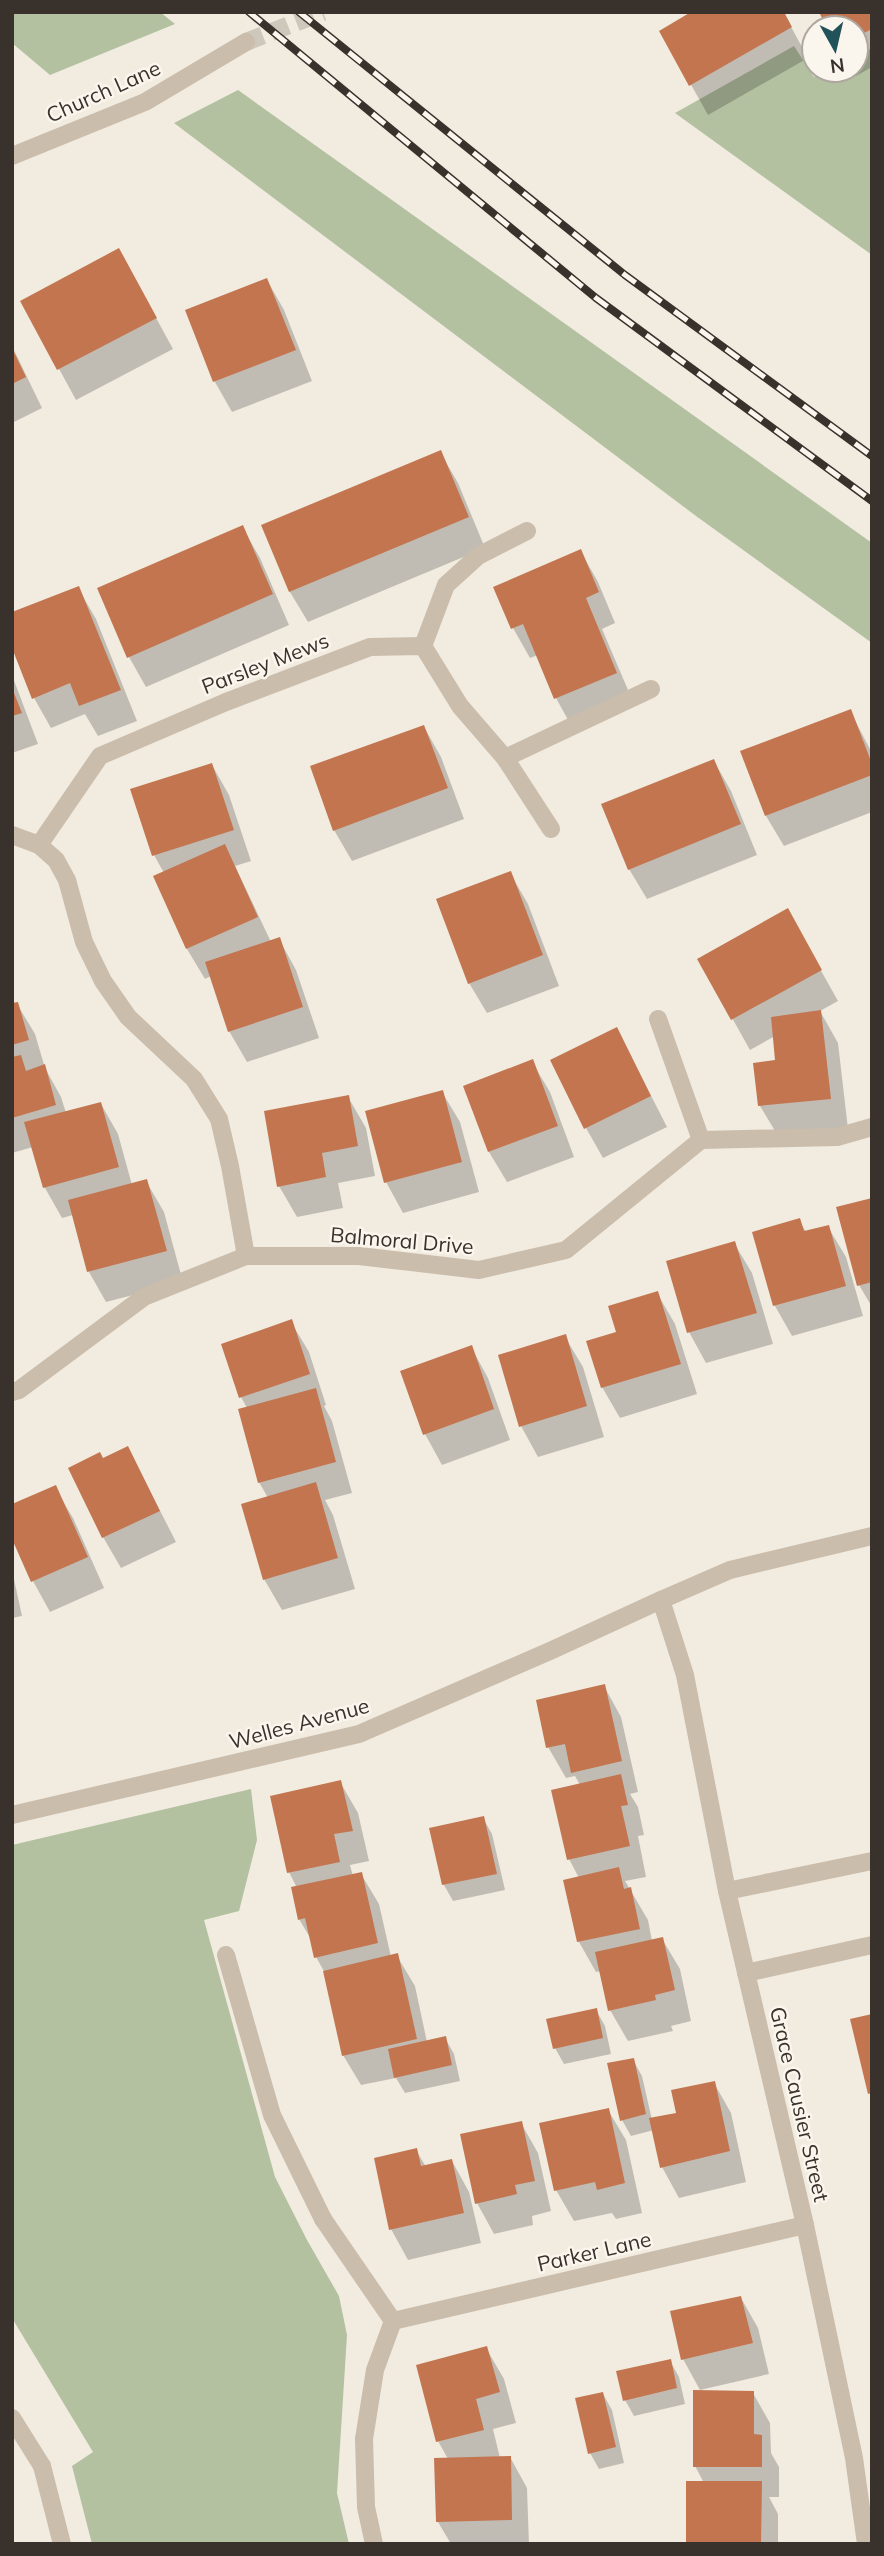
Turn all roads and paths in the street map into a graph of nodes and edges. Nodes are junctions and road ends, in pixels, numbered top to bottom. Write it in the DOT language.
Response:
graph roads {
  1 [pos="246,42"];
  2 [pos="12,156"];
  3 [pos="527,531"];
  4 [pos="423,646"];
  5 [pos="651,689"];
  6 [pos="505,758"];
  7 [pos="551,829"];
  8 [pos="12,835"];
  9 [pos="39,845"];
  10 [pos="658,1019"];
  11 [pos="872,1127"];
  12 [pos="701,1140"];
  13 [pos="246,1256"];
  14 [pos="12,1392"];
  15 [pos="872,1536"];
  16 [pos="661,1600"];
  17 [pos="12,1815"];
  18 [pos="872,1861"];
  19 [pos="727,1891"];
  20 [pos="872,1945"];
  21 [pos="226,1955"];
  22 [pos="746,1973"];
  23 [pos="805,2225"];
  24 [pos="393,2321"];
  25 [pos="12,2418"];
  26 [pos="62,2544"];
  27 [pos="374,2544"];
  28 [pos="866,2544"];
  1 -- 2 [label="street, Church Lane"];
  3 -- 4 [label="street"];
  4 -- 6 [label="street"];
  4 -- 9 [label="street, Parsley Mews"];
  5 -- 6 [label="street"];
  6 -- 7 [label="street"];
  8 -- 9 [label="street"];
  9 -- 13 [label="street"];
  10 -- 12 [label="street"];
  11 -- 12 [label="street"];
  12 -- 13 [label="street, Balmoral Drive"];
  13 -- 14 [label="street, Balmoral Drive"];
  15 -- 16 [label="street, Welles Avenue"];
  16 -- 17 [label="street, Welles Avenue"];
  16 -- 19 [label="street, Grace Causier Street"];
  18 -- 19 [label="street"];
  19 -- 22 [label="street, Grace Causier Street"];
  20 -- 22 [label="street"];
  21 -- 24 [label="street"];
  22 -- 23 [label="street, Grace Causier Street"];
  23 -- 24 [label="street, Parker Lane"];
  23 -- 28 [label="street, Grace Causier Street"];
  24 -- 27 [label="street"];
  25 -- 26 [label="street"];
}
